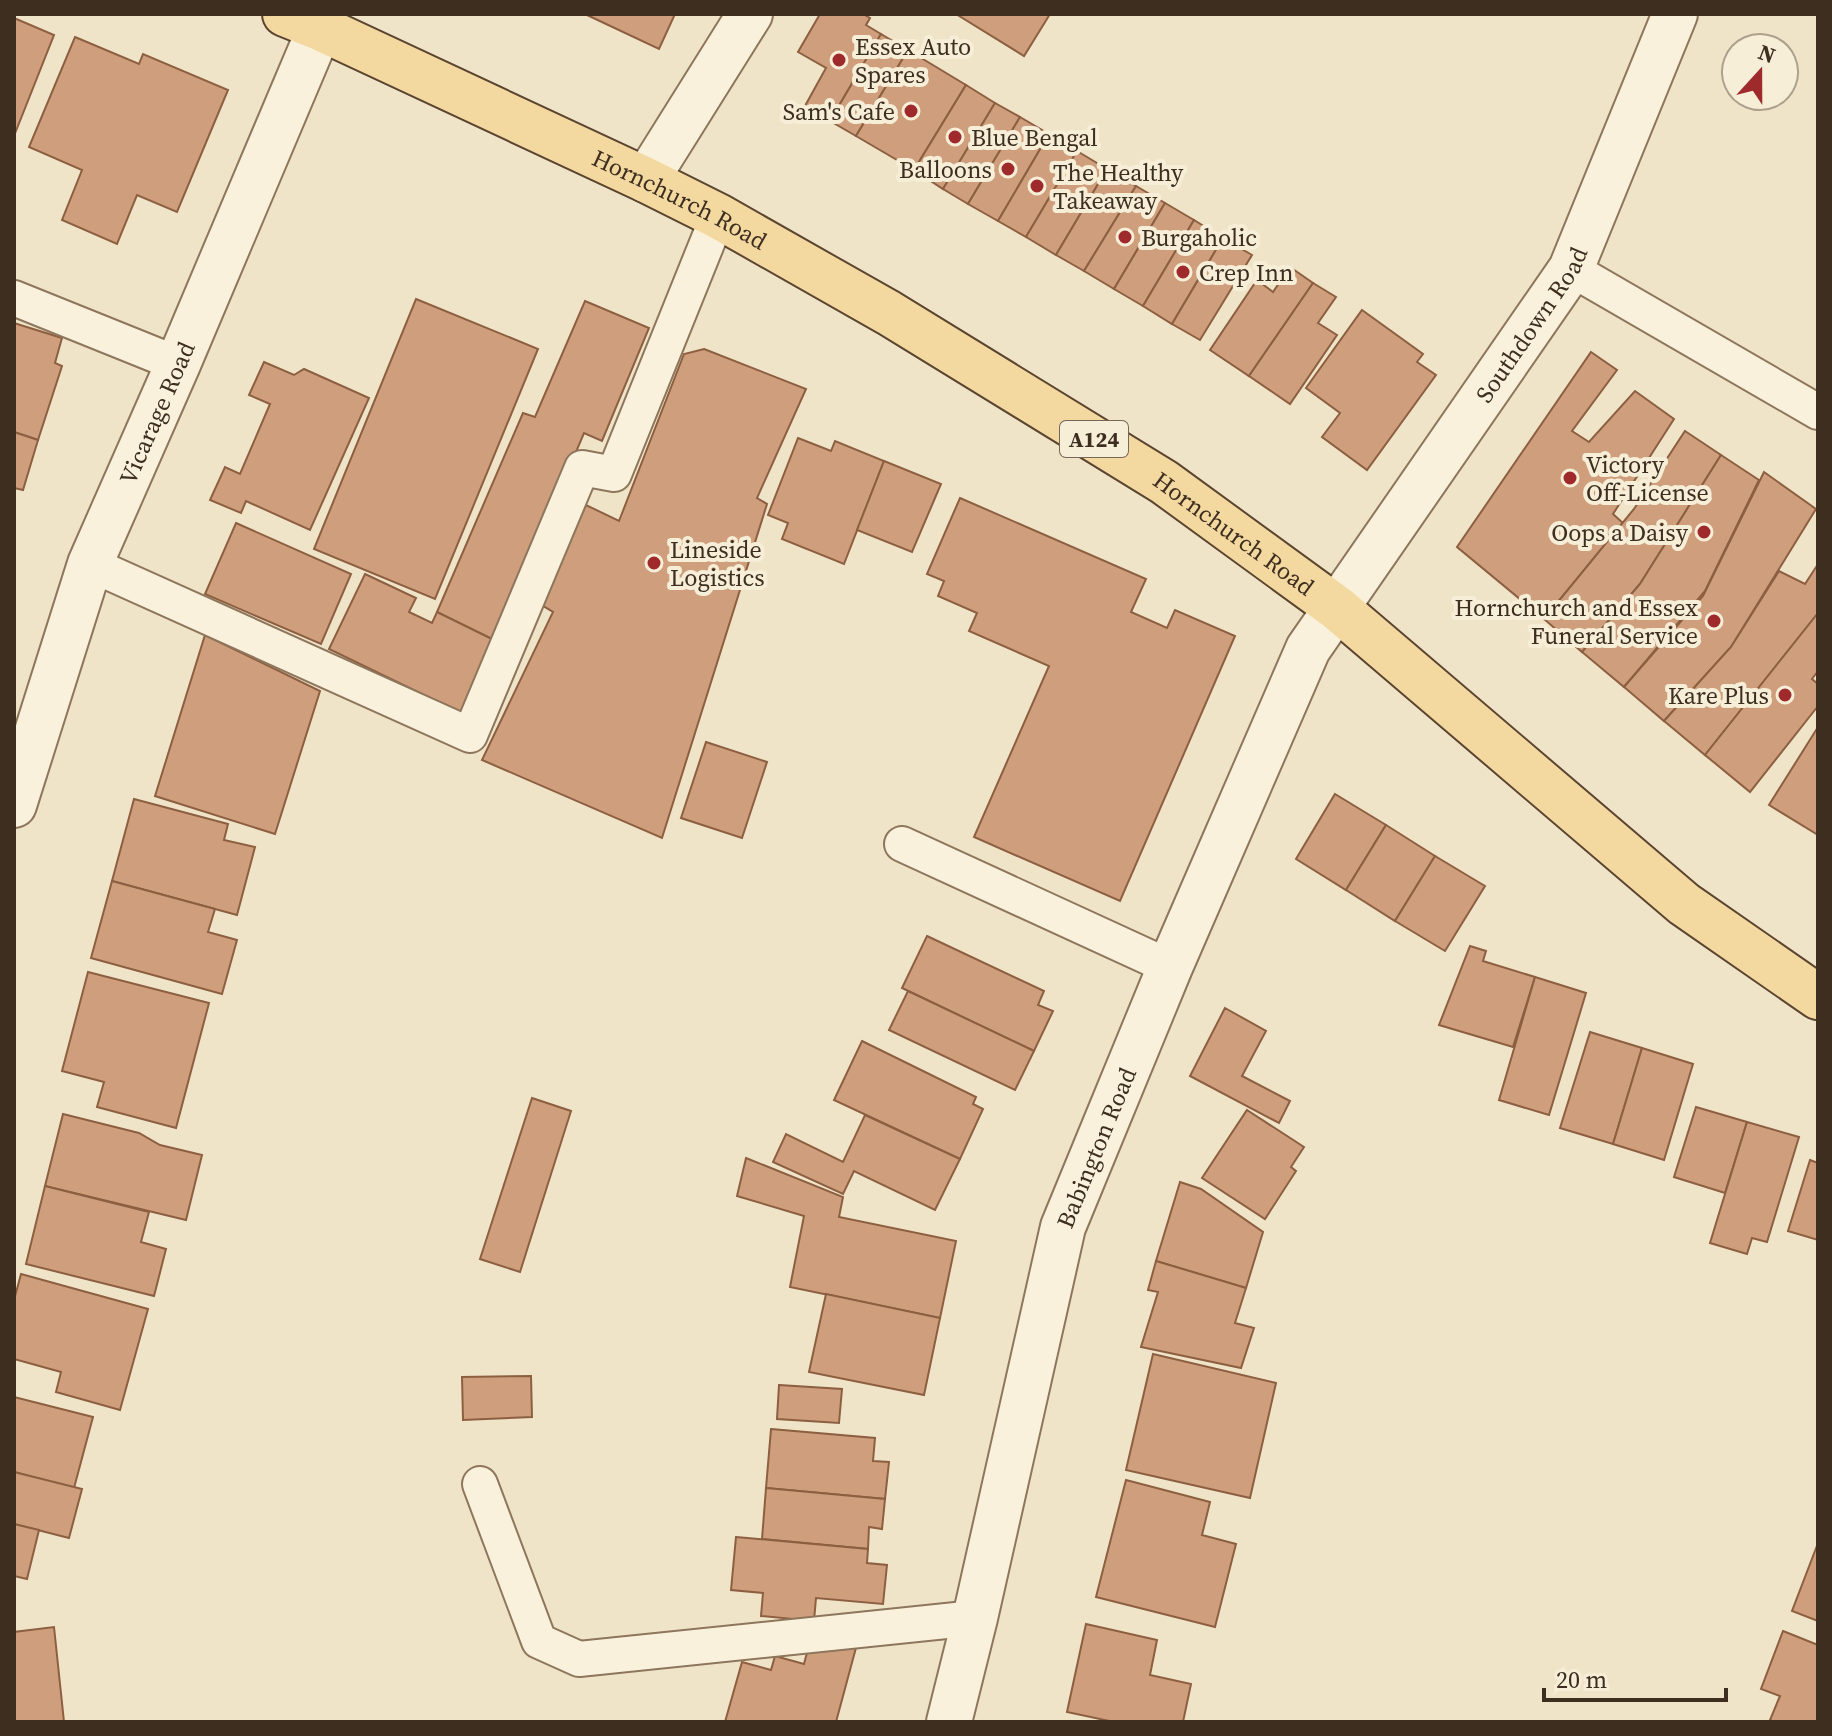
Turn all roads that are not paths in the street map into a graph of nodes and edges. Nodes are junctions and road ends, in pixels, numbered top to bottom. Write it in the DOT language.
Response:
graph roads {
  1 [pos="750,14"];
  2 [pos="1675,14"];
  3 [pos="302,21"];
  4 [pos="646,180"];
  5 [pos="718,216"];
  6 [pos="1571,269"];
  7 [pos="14,298"];
  8 [pos="178,364"];
  9 [pos="1818,412"];
  10 [pos="90,564"];
  11 [pos="1337,608"];
  12 [pos="14,805"];
  13 [pos="902,844"];
  14 [pos="1170,967"];
  15 [pos="1818,997"];
  16 [pos="480,1484"];
  17 [pos="975,1618"];
  18 [pos="949,1722"];
  1 -- 4 [label="street"];
  2 -- 6 [label="street, Southdown Road"];
  3 -- 4 [label="main road, Hornchurch Road / A124"];
  3 -- 8 [label="street, Vicarage Road"];
  4 -- 5 [label="main road, Hornchurch Road / A124"];
  5 -- 10 [label="lane"];
  5 -- 11 [label="main road, Hornchurch Road / A124"];
  6 -- 9 [label="lane"];
  6 -- 11 [label="street, Southdown Road"];
  7 -- 8 [label="lane"];
  8 -- 10 [label="street, Vicarage Road"];
  10 -- 12 [label="street, Vicarage Road"];
  11 -- 14 [label="street, Babington Road"];
  11 -- 15 [label="main road, Hornchurch Road / A124"];
  13 -- 14 [label="lane"];
  14 -- 17 [label="street, Babington Road"];
  16 -- 17 [label="lane"];
  17 -- 18 [label="street, Babington Road"];
}
